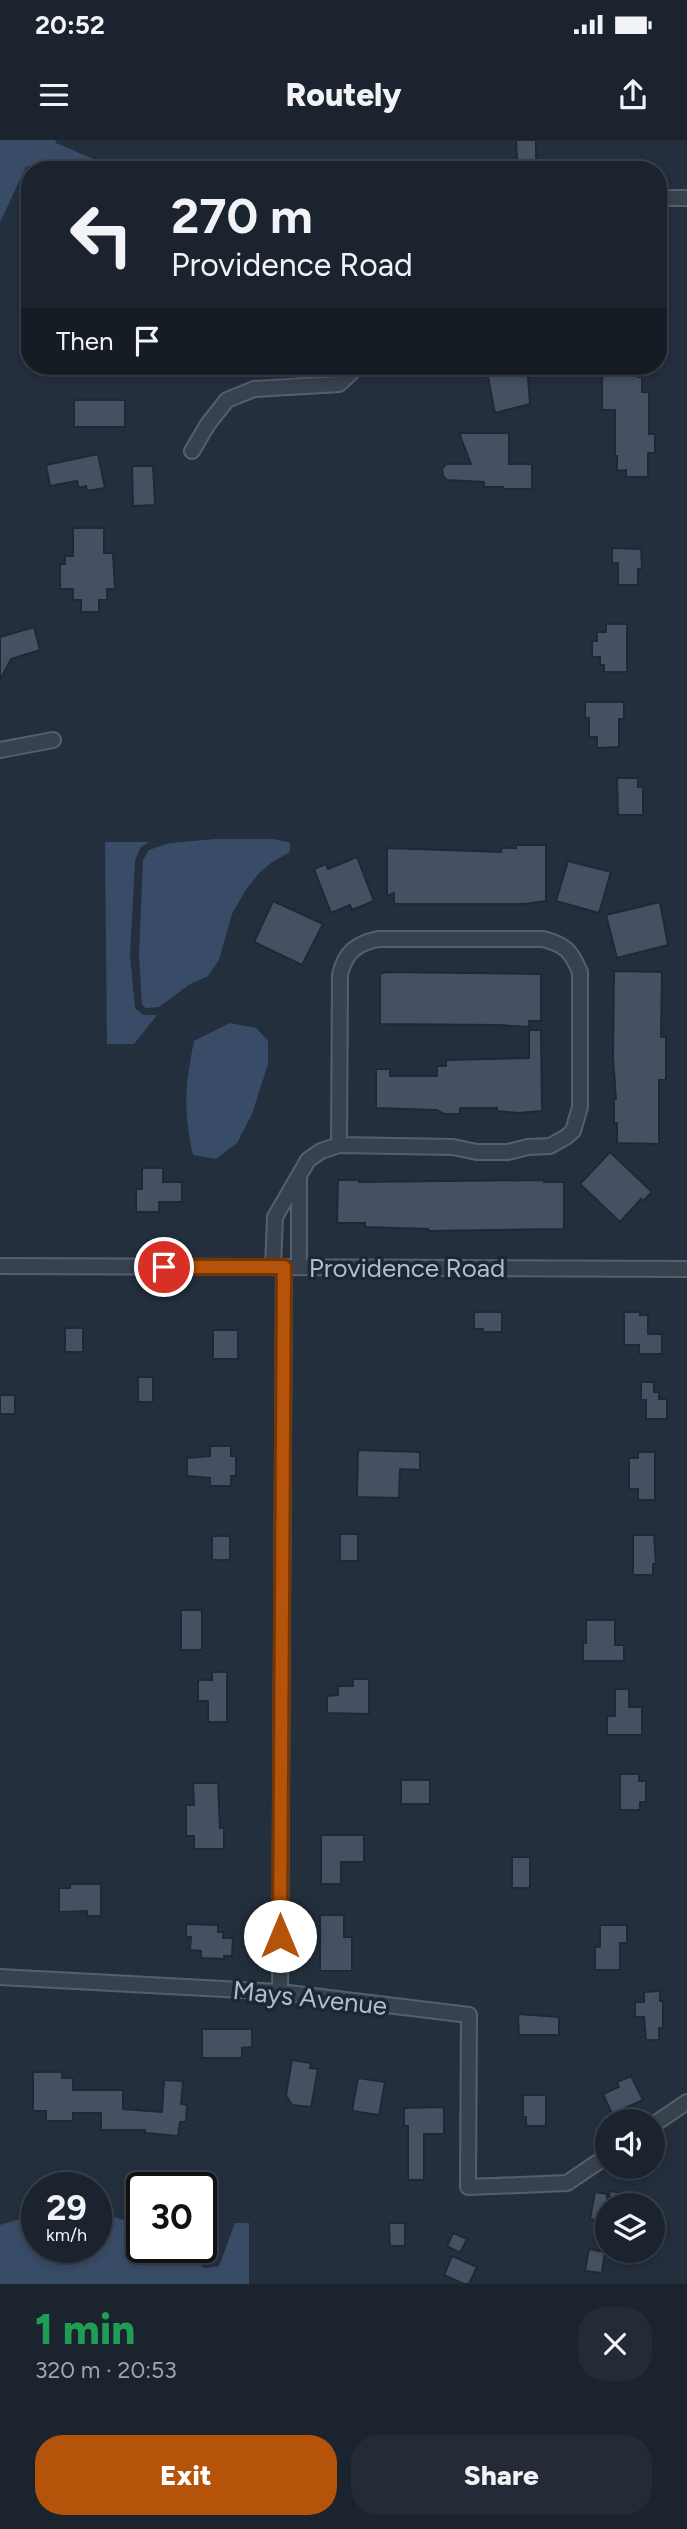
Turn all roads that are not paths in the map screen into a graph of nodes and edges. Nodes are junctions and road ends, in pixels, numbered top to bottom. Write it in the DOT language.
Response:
graph roads {
  1 [pos="667,198"];
  2 [pos="687,198"];
  3 [pos="348,375"];
  4 [pos="192,451"];
  5 [pos="53,740"];
  6 [pos="0,750"];
  7 [pos="339,1145"];
  8 [pos="299,1175"];
  9 [pos="0,1266"];
  10 [pos="278,1267"];
  11 [pos="299,1267"];
  12 [pos="687,1269"];
  13 [pos="0,1977"];
  14 [pos="280,1992"];
  15 [pos="687,2102"];
  16 [pos="665,2117"];
  17 [pos="595,2164"];
  1 -- 2 [label="street"];
  3 -- 4 [label="street"];
  5 -- 6 [label="street"];
  7 -- 7 [label="street"];
  7 -- 8 [label="street"];
  8 -- 10 [label="street"];
  8 -- 11 [label="street"];
  9 -- 10 [label="street, Providence Road"];
  10 -- 11 [label="street, Providence Road"];
  10 -- 14 [label="street"];
  11 -- 12 [label="street, Providence Road"];
  13 -- 14 [label="street, Mays Avenue"];
  14 -- 17 [label="street, Mays Avenue"];
  15 -- 16 [label="street"];
}
